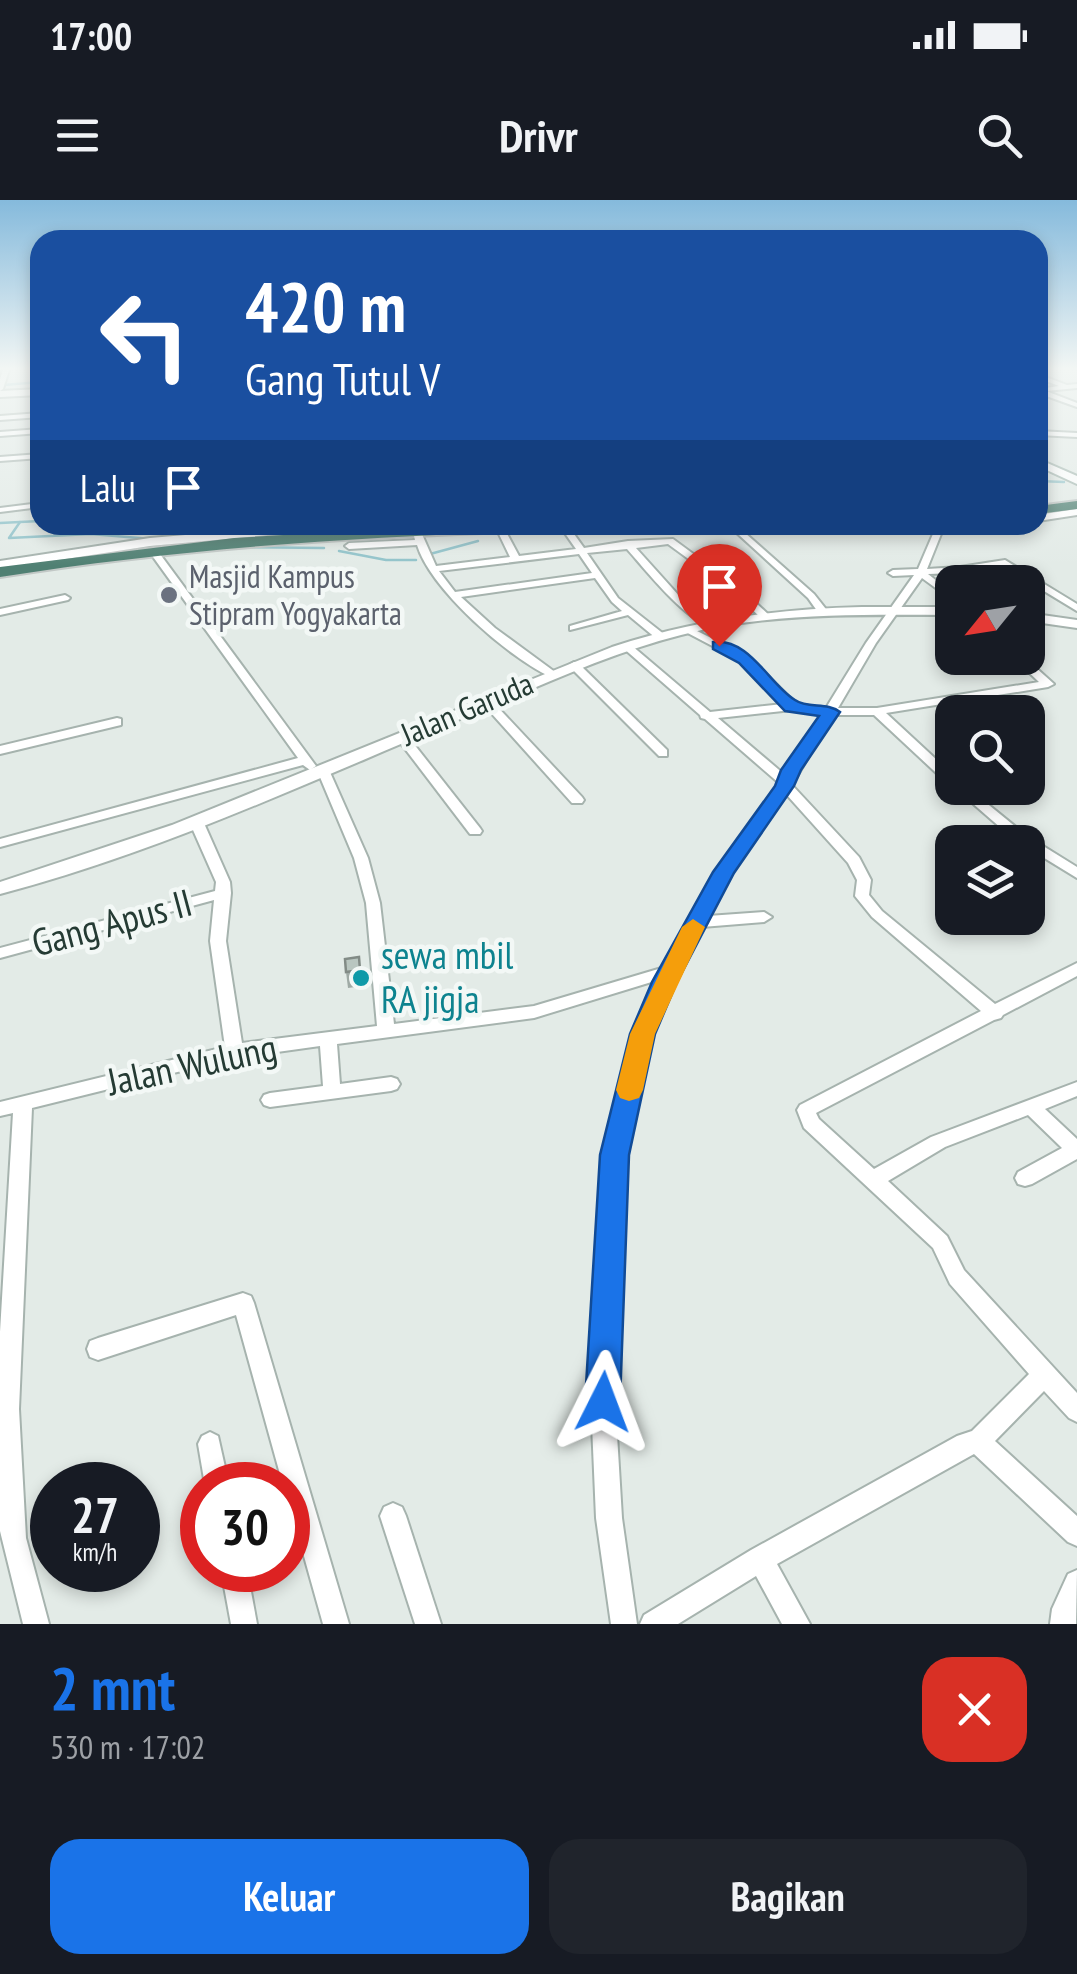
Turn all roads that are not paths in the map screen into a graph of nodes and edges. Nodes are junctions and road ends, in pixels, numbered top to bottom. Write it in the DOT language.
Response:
graph roads {
  1 [pos="1048,435"];
  2 [pos="1075,440"];
  3 [pos="30,457"];
  4 [pos="0,460"];
  5 [pos="1048,467"];
  6 [pos="1077,476"];
  7 [pos="30,506"];
  8 [pos="1077,509"];
  9 [pos="0,510"];
  10 [pos="1048,513"];
  11 [pos="230,535"];
  12 [pos="266,535"];
  13 [pos="291,535"];
  14 [pos="442,535"];
  15 [pos="504,535"];
  16 [pos="572,535"];
  17 [pos="661,535"];
  18 [pos="666,535"];
  19 [pos="742,535"];
  20 [pos="937,535"];
  21 [pos="419,537"];
  22 [pos="628,544"];
  23 [pos="349,546"];
  24 [pos="584,550"];
  25 [pos="154,552"];
  26 [pos="515,558"];
  27 [pos="434,569"];
  28 [pos="0,570"];
  29 [pos="921,572"];
  30 [pos="893,573"];
  31 [pos="601,578"];
  32 [pos="935,582"];
  33 [pos="540,593"];
  34 [pos="456,595"];
  35 [pos="65,598"];
  36 [pos="1077,608"];
  37 [pos="895,610"];
  38 [pos="935,611"];
  39 [pos="0,612"];
  40 [pos="629,612"];
  41 [pos="824,614"];
  42 [pos="765,616"];
  43 [pos="1045,619"];
  44 [pos="709,624"];
  45 [pos="1077,624"];
  46 [pos="574,628"];
  47 [pos="687,630"];
  48 [pos="661,637"];
  49 [pos="627,647"];
  50 [pos="574,666"];
  51 [pos="551,674"];
  52 [pos="1038,675"];
  53 [pos="488,702"];
  54 [pos="792,707"];
  55 [pos="877,711"];
  56 [pos="831,712"];
  57 [pos="705,716"];
  58 [pos="117,722"];
  59 [pos="402,737"];
  60 [pos="0,750"];
  61 [pos="663,753"];
  62 [pos="935,764"];
  63 [pos="314,768"];
  64 [pos="786,785"];
  65 [pos="578,800"];
  66 [pos="981,805"];
  67 [pos="196,821"];
  68 [pos="474,831"];
  69 [pos="0,843"];
  70 [pos="1077,872"];
  71 [pos="0,888"];
  72 [pos="224,893"];
  73 [pos="764,917"];
  74 [pos="696,922"];
  75 [pos="0,954"];
  76 [pos="1077,970"];
  77 [pos="670,972"];
  78 [pos="995,1014"];
  79 [pos="386,1032"];
  80 [pos="328,1039"];
  81 [pos="234,1051"];
  82 [pos="392,1084"];
  83 [pos="1077,1088"];
  84 [pos="332,1092"];
  85 [pos="270,1100"];
  86 [pos="12,1106"];
  87 [pos="1032,1108"];
  88 [pos="1077,1151"];
  89 [pos="1024,1178"];
  90 [pos="873,1180"];
  91 [pos="98,1349"];
  92 [pos="1044,1375"];
  93 [pos="3,1410"];
  94 [pos="1077,1410"];
  95 [pos="978,1441"];
  96 [pos="210,1444"];
  97 [pos="214,1462"];
  98 [pos="393,1516"];
  99 [pos="1077,1533"];
  100 [pos="760,1558"];
  101 [pos="1077,1583"];
  102 [pos="238,1592"];
  103 [pos="36,1624"];
  104 [pos="244,1624"];
  105 [pos="336,1624"];
  106 [pos="428,1624"];
  107 [pos="624,1624"];
  108 [pos="652,1624"];
  109 [pos="797,1624"];
  110 [pos="1063,1624"];
  1 -- 2 [label="street"];
  3 -- 4 [label="street"];
  5 -- 6 [label="main road"];
  7 -- 9 [label="street"];
  8 -- 10 [label="highway"];
  11 -- 28 [label="street"];
  12 -- 28 [label="highway"];
  13 -- 28 [label="highway"];
  14 -- 21 [label="street"];
  15 -- 26 [label="street"];
  16 -- 24 [label="street"];
  17 -- 22 [label="street"];
  18 -- 42 [label="street"];
  19 -- 41 [label="street"];
  20 -- 29 [label="street"];
  21 -- 23 [label="street"];
  21 -- 25 [label="street"];
  21 -- 27 [label="street"];
  22 -- 24 [label="street"];
  22 -- 44 [label="street"];
  24 -- 26 [label="street"];
  24 -- 31 [label="street"];
  25 -- 28 [label="street"];
  25 -- 63 [label="street"];
  26 -- 27 [label="street"];
  27 -- 34 [label="street"];
  29 -- 30 [label="street"];
  29 -- 32 [label="street"];
  29 -- 36 [label="street"];
  29 -- 37 [label="street"];
  31 -- 33 [label="street"];
  31 -- 34 [label="street"];
  31 -- 40 [label="street"];
  34 -- 51 [label="street"];
  35 -- 39 [label="street"];
  37 -- 38 [label="street, Jalan Garuda"];
  37 -- 41 [label="street, Jalan Garuda"];
  37 -- 56 [label="street"];
  40 -- 46 [label="street"];
  40 -- 48 [label="street"];
  41 -- 42 [label="street, Jalan Garuda"];
  42 -- 44 [label="street, Jalan Garuda"];
  43 -- 45 [label="street"];
  44 -- 47 [label="street, Jalan Garuda"];
  47 -- 48 [label="street, Jalan Garuda"];
  47 -- 54 [label="street"];
  48 -- 49 [label="street, Jalan Garuda"];
  49 -- 50 [label="street, Jalan Garuda"];
  49 -- 57 [label="street"];
  50 -- 51 [label="street, Jalan Garuda"];
  50 -- 61 [label="street"];
  51 -- 53 [label="street, Jalan Garuda"];
  52 -- 55 [label="street"];
  53 -- 59 [label="street, Jalan Garuda"];
  53 -- 65 [label="street"];
  54 -- 56 [label="street"];
  54 -- 57 [label="street"];
  55 -- 56 [label="street"];
  55 -- 62 [label="street"];
  56 -- 64 [label="street"];
  57 -- 64 [label="street"];
  58 -- 60 [label="street"];
  59 -- 63 [label="street, Jalan Garuda"];
  59 -- 68 [label="street"];
  63 -- 67 [label="street, Jalan Garuda"];
  63 -- 69 [label="street"];
  63 -- 79 [label="street"];
  64 -- 74 [label="street"];
  64 -- 78 [label="street"];
  66 -- 70 [label="street"];
  67 -- 71 [label="street, Jalan Garuda"];
  67 -- 72 [label="street"];
  72 -- 75 [label="street, Gang Apus II"];
  72 -- 81 [label="street"];
  73 -- 74 [label="street"];
  74 -- 77 [label="street"];
  76 -- 78 [label="street"];
  77 -- 79 [label="street, Jalan Wulung"];
  77 -- 107 [label="street"];
  78 -- 90 [label="street"];
  79 -- 80 [label="street, Jalan Wulung"];
  80 -- 81 [label="street, Jalan Wulung"];
  80 -- 84 [label="street"];
  81 -- 86 [label="street, Jalan Wulung"];
  82 -- 84 [label="street"];
  83 -- 87 [label="street"];
  84 -- 85 [label="street"];
  86 -- 93 [label="street"];
  87 -- 88 [label="street"];
  87 -- 90 [label="street"];
  88 -- 89 [label="street"];
  90 -- 92 [label="street"];
  91 -- 105 [label="street"];
  92 -- 94 [label="street"];
  92 -- 95 [label="street"];
  93 -- 103 [label="street"];
  95 -- 99 [label="street"];
  95 -- 100 [label="street"];
  96 -- 97 [label="street"];
  98 -- 106 [label="street"];
  100 -- 108 [label="street"];
  100 -- 109 [label="street"];
  101 -- 110 [label="street"];
  102 -- 104 [label="street"];
}
